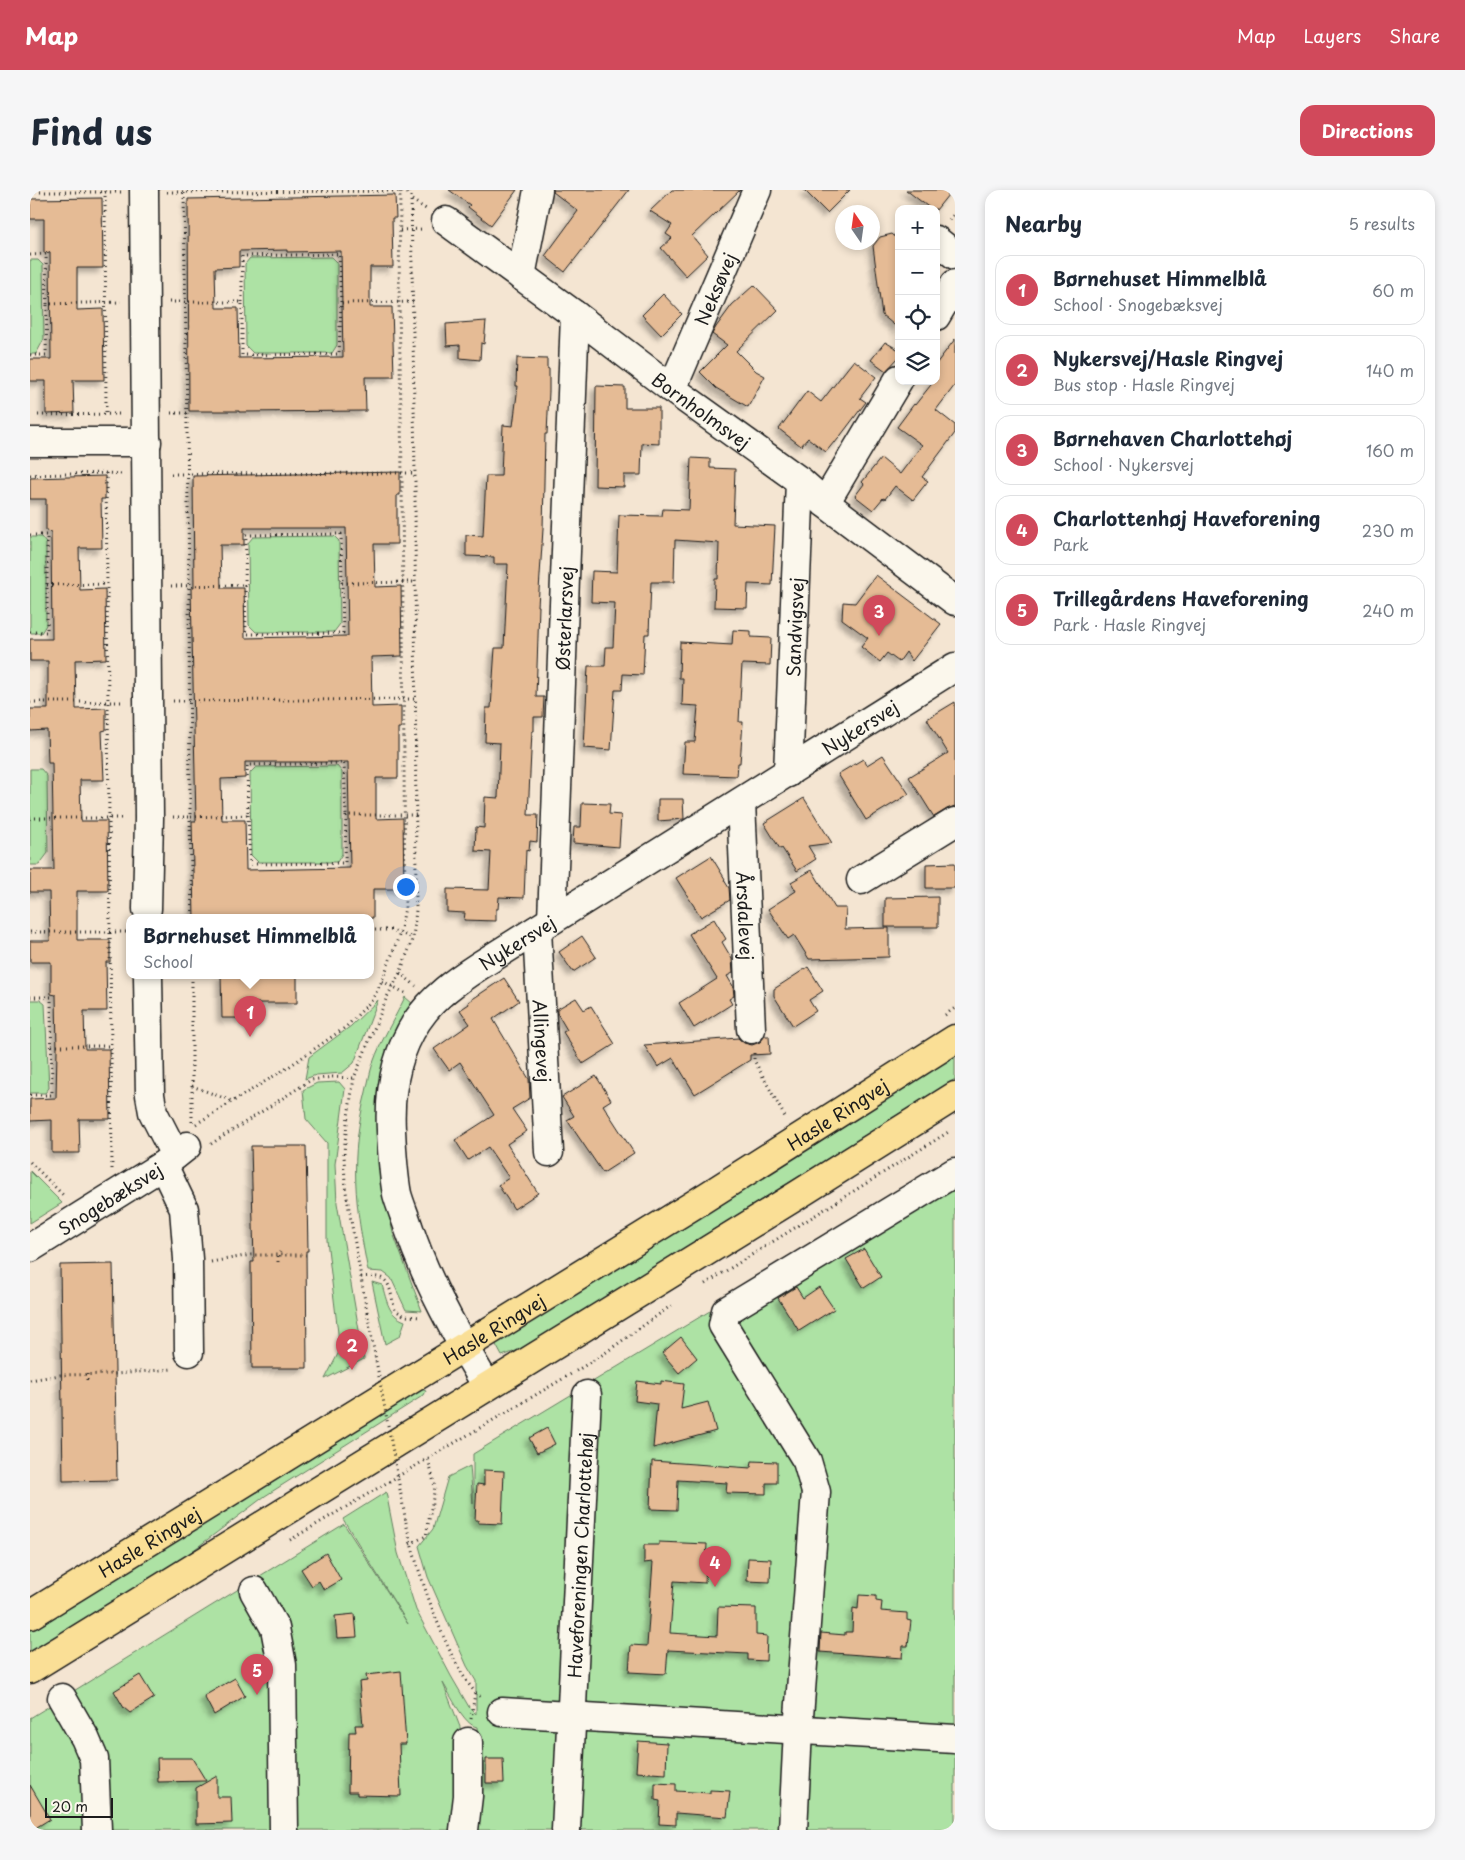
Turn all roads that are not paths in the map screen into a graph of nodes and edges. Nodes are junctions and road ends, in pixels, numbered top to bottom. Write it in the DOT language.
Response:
graph roads {
  1 [pos="538,190"];
  2 [pos="757,190"];
  3 [pos="144,191"];
  4 [pos="446,220"];
  5 [pos="940,243"];
  6 [pos="955,255"];
  7 [pos="521,276"];
  8 [pos="955,284"];
  9 [pos="940,309"];
  10 [pos="575,315"];
  11 [pos="895,385"];
  12 [pos="672,389"];
  13 [pos="30,442"];
  14 [pos="146,442"];
  15 [pos="800,481"];
  16 [pos="825,503"];
  17 [pos="955,601"];
  18 [pos="955,667"];
  19 [pos="788,773"];
  20 [pos="741,802"];
  21 [pos="955,822"];
  22 [pos="861,880"];
  23 [pos="147,909"];
  24 [pos="544,925"];
  25 [pos="148,979"];
  26 [pos="751,1029"];
  27 [pos="955,1039"];
  28 [pos="955,1096"];
  29 [pos="549,1152"];
  30 [pos="175,1155"];
  31 [pos="955,1172"];
  32 [pos="30,1248"];
  33 [pos="464,1347"];
  34 [pos="189,1352"];
  35 [pos="487,1386"];
  36 [pos="587,1395"];
  37 [pos="254,1591"];
  38 [pos="30,1615"];
  39 [pos="30,1669"];
  40 [pos="62,1698"];
  41 [pos="502,1712"];
  42 [pos="570,1715"];
  43 [pos="798,1730"];
  44 [pos="955,1739"];
  45 [pos="468,1742"];
  46 [pos="97,1830"];
  47 [pos="284,1830"];
  48 [pos="464,1830"];
  49 [pos="566,1830"];
  50 [pos="793,1830"];
  1 -- 7 [label="street"];
  2 -- 12 [label="street, Neksøvej"];
  3 -- 14 [label="street"];
  4 -- 7 [label="street, Bornholmsvej"];
  5 -- 6 [label="street"];
  7 -- 10 [label="street, Bornholmsvej"];
  8 -- 9 [label="street"];
  10 -- 12 [label="street, Bornholmsvej"];
  10 -- 24 [label="street, Østerlarsvej"];
  11 -- 16 [label="street"];
  12 -- 15 [label="street, Bornholmsvej"];
  13 -- 14 [label="street"];
  14 -- 23 [label="street"];
  15 -- 16 [label="street, Bornholmsvej"];
  15 -- 19 [label="street, Sandvigsvej"];
  16 -- 17 [label="street, Bornholmsvej"];
  18 -- 19 [label="street, Nykersvej"];
  19 -- 20 [label="street, Nykersvej"];
  20 -- 24 [label="street, Nykersvej"];
  20 -- 26 [label="street, Årsdalevej"];
  21 -- 22 [label="street"];
  24 -- 29 [label="street, Allingevej"];
  24 -- 33 [label="street, Nykersvej"];
  25 -- 30 [label="street"];
  27 -- 33 [label="main road, Hasle Ringvej"];
  28 -- 35 [label="main road"];
  30 -- 32 [label="street, Snogebæksvej"];
  30 -- 34 [label="street"];
  31 -- 43 [label="street"];
  33 -- 35 [label="street, Nykersvej"];
  33 -- 38 [label="main road, Hasle Ringvej"];
  35 -- 39 [label="main road"];
  36 -- 42 [label="street, Haveforeningen Charlottehøj"];
  37 -- 47 [label="street"];
  40 -- 46 [label="street"];
  41 -- 42 [label="street"];
  42 -- 43 [label="street"];
  42 -- 49 [label="street, Haveforeningen Charlottehøj"];
  43 -- 44 [label="street"];
  43 -- 50 [label="street"];
  45 -- 48 [label="street"];
}
